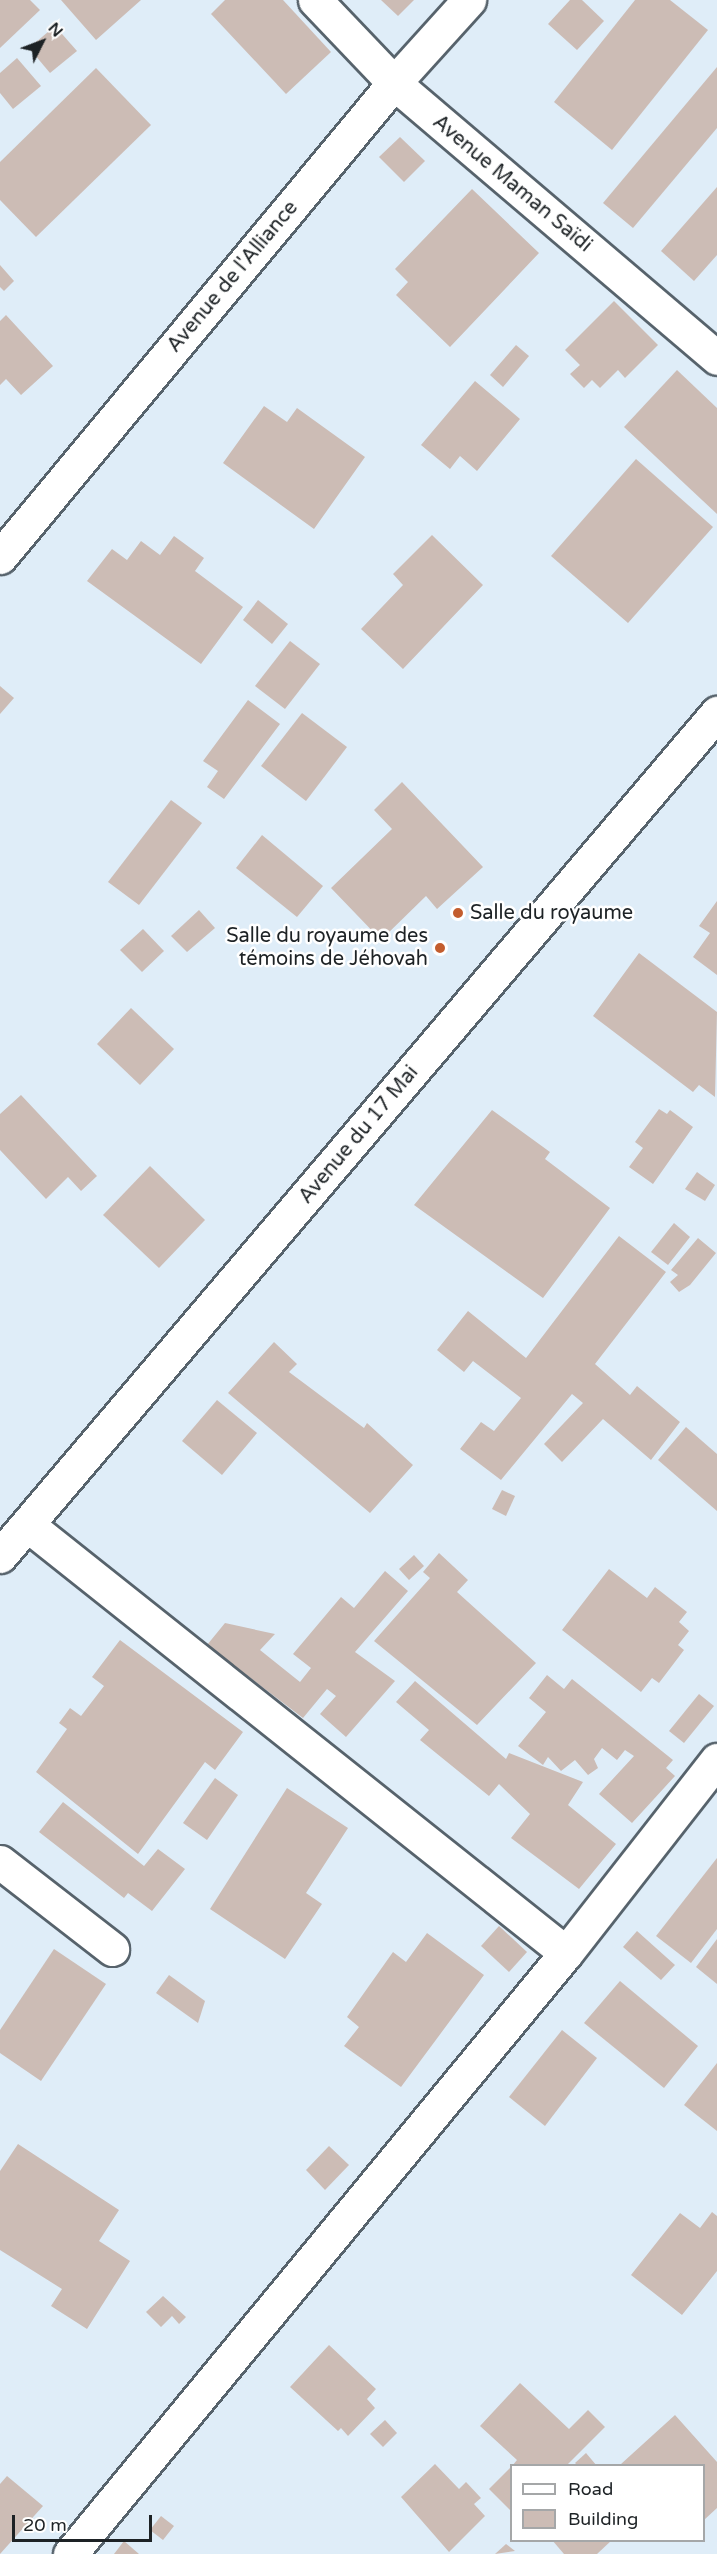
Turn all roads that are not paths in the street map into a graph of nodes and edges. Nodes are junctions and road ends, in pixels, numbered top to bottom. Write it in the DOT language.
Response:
graph roads {
  1 [pos="315,0"];
  2 [pos="469,0"];
  3 [pos="394,83"];
  4 [pos="717,358"];
  5 [pos="0,557"];
  6 [pos="717,713"];
  7 [pos="29,1526"];
  8 [pos="0,1556"];
  9 [pos="717,1760"];
  10 [pos="0,1862"];
  11 [pos="112,1948"];
  12 [pos="566,1953"];
  13 [pos="70,2554"];
  1 -- 3 [label="street, Avenue Maman Saïdi"];
  2 -- 3 [label="street, Avenue de l'Alliance"];
  3 -- 4 [label="street, Avenue Maman Saïdi"];
  3 -- 5 [label="street, Avenue de l'Alliance"];
  6 -- 7 [label="street, Avenue du 17 Mai"];
  7 -- 8 [label="street, Avenue du 17 Mai"];
  7 -- 12 [label="street"];
  9 -- 12 [label="street"];
  10 -- 11 [label="street"];
  12 -- 13 [label="street"];
}
